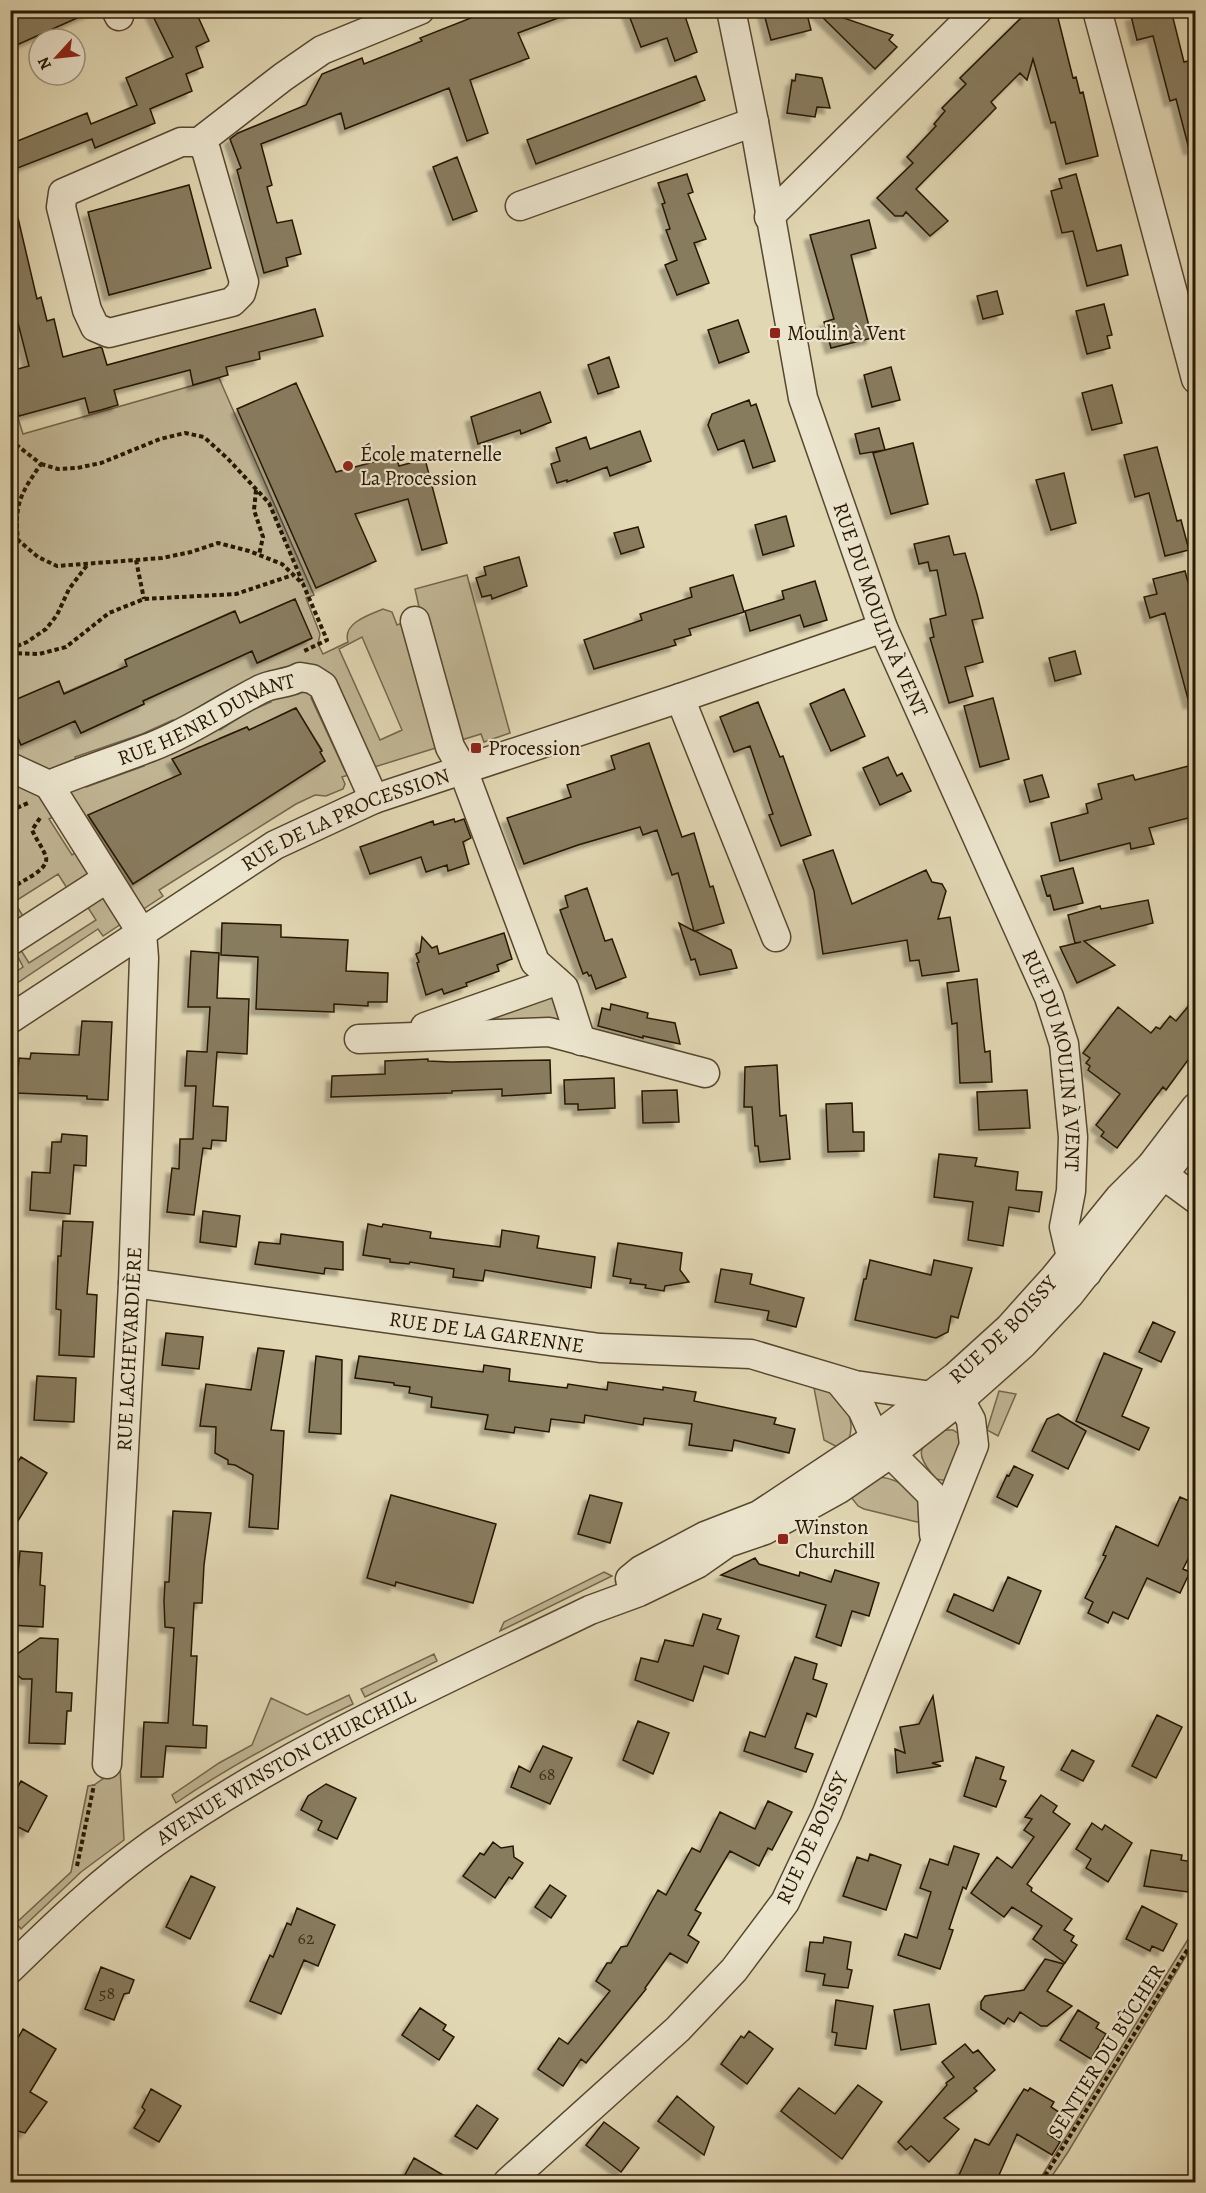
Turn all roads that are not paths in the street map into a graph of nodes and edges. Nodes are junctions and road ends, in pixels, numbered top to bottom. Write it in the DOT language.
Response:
graph roads {
  1 [pos="420,10"];
  2 [pos="731,10"];
  3 [pos="978,10"];
  4 [pos="1097,10"];
  5 [pos="754,122"];
  6 [pos="198,142"];
  7 [pos="520,206"];
  8 [pos="769,217"];
  9 [pos="1196,379"];
  10 [pos="415,621"];
  11 [pos="884,628"];
  12 [pos="680,698"];
  13 [pos="10,767"];
  14 [pos="463,770"];
  15 [pos="48,796"];
  16 [pos="374,799"];
  17 [pos="106,879"];
  18 [pos="142,933"];
  19 [pos="776,937"];
  20 [pos="10,941"];
  21 [pos="556,981"];
  22 [pos="10,1019"];
  23 [pos="398,1037"];
  24 [pos="359,1039"];
  25 [pos="582,1041"];
  26 [pos="705,1073"];
  27 [pos="1196,1107"];
  28 [pos="1196,1133"];
  29 [pos="1157,1170"];
  30 [pos="1071,1191"];
  31 [pos="1196,1199"];
  32 [pos="1106,1230"];
  33 [pos="1079,1265"];
  34 [pos="133,1283"];
  35 [pos="839,1381"];
  36 [pos="929,1395"];
  37 [pos="960,1400"];
  38 [pos="888,1446"];
  39 [pos="935,1541"];
  40 [pos="107,1764"];
  41 [pos="10,1969"];
  42 [pos="508,2182"];
  1 -- 6 [label="street"];
  2 -- 5 [label="street, RUE DU MOULIN À VENT"];
  3 -- 8 [label="street"];
  4 -- 9 [label="street"];
  5 -- 7 [label="street"];
  5 -- 8 [label="street, RUE DU MOULIN À VENT"];
  6 -- 6 [label="street"];
  8 -- 11 [label="street, RUE DU MOULIN À VENT"];
  10 -- 14 [label="street"];
  11 -- 12 [label="street, RUE DE LA PROCESSION"];
  11 -- 30 [label="street, RUE DU MOULIN À VENT"];
  12 -- 14 [label="street, RUE DE LA PROCESSION"];
  12 -- 19 [label="street"];
  13 -- 15 [label="street"];
  14 -- 16 [label="street, RUE DE LA PROCESSION"];
  14 -- 21 [label="street"];
  15 -- 16 [label="street, RUE HENRI DUNANT"];
  15 -- 17 [label="street"];
  16 -- 18 [label="street, RUE DE LA PROCESSION"];
  17 -- 18 [label="street"];
  17 -- 20 [label="street"];
  18 -- 22 [label="street, RUE DE LA PROCESSION"];
  18 -- 34 [label="street, RUE LACHEVARDIÈRE"];
  21 -- 23 [label="street"];
  21 -- 25 [label="street"];
  23 -- 24 [label="street"];
  23 -- 25 [label="street"];
  25 -- 26 [label="street"];
  27 -- 29 [label="street, RUE DE BOISSY"];
  28 -- 29 [label="street, RUE DE BOISSY"];
  29 -- 31 [label="street"];
  29 -- 32 [label="street, RUE DE BOISSY"];
  30 -- 32 [label="street, RUE DU MOULIN À VENT"];
  30 -- 33 [label="street, RUE DU MOULIN À VENT"];
  32 -- 33 [label="street, RUE DE BOISSY"];
  33 -- 36 [label="street, RUE DE BOISSY"];
  33 -- 37 [label="street, RUE DE BOISSY"];
  34 -- 35 [label="street, RUE DE LA GARENNE"];
  34 -- 40 [label="street, RUE LACHEVARDIÈRE"];
  35 -- 36 [label="street, RUE DE LA GARENNE"];
  35 -- 38 [label="street"];
  36 -- 37 [label="street, RUE DE LA GARENNE"];
  36 -- 38 [label="street, RUE DE BOISSY"];
  37 -- 38 [label="street, RUE DE BOISSY"];
  37 -- 39 [label="street, RUE DE BOISSY"];
  38 -- 39 [label="street, RUE DE BOISSY"];
  38 -- 41 [label="street, AVENUE WINSTON CHURCHILL"];
  39 -- 42 [label="street, RUE DE BOISSY"];
}
